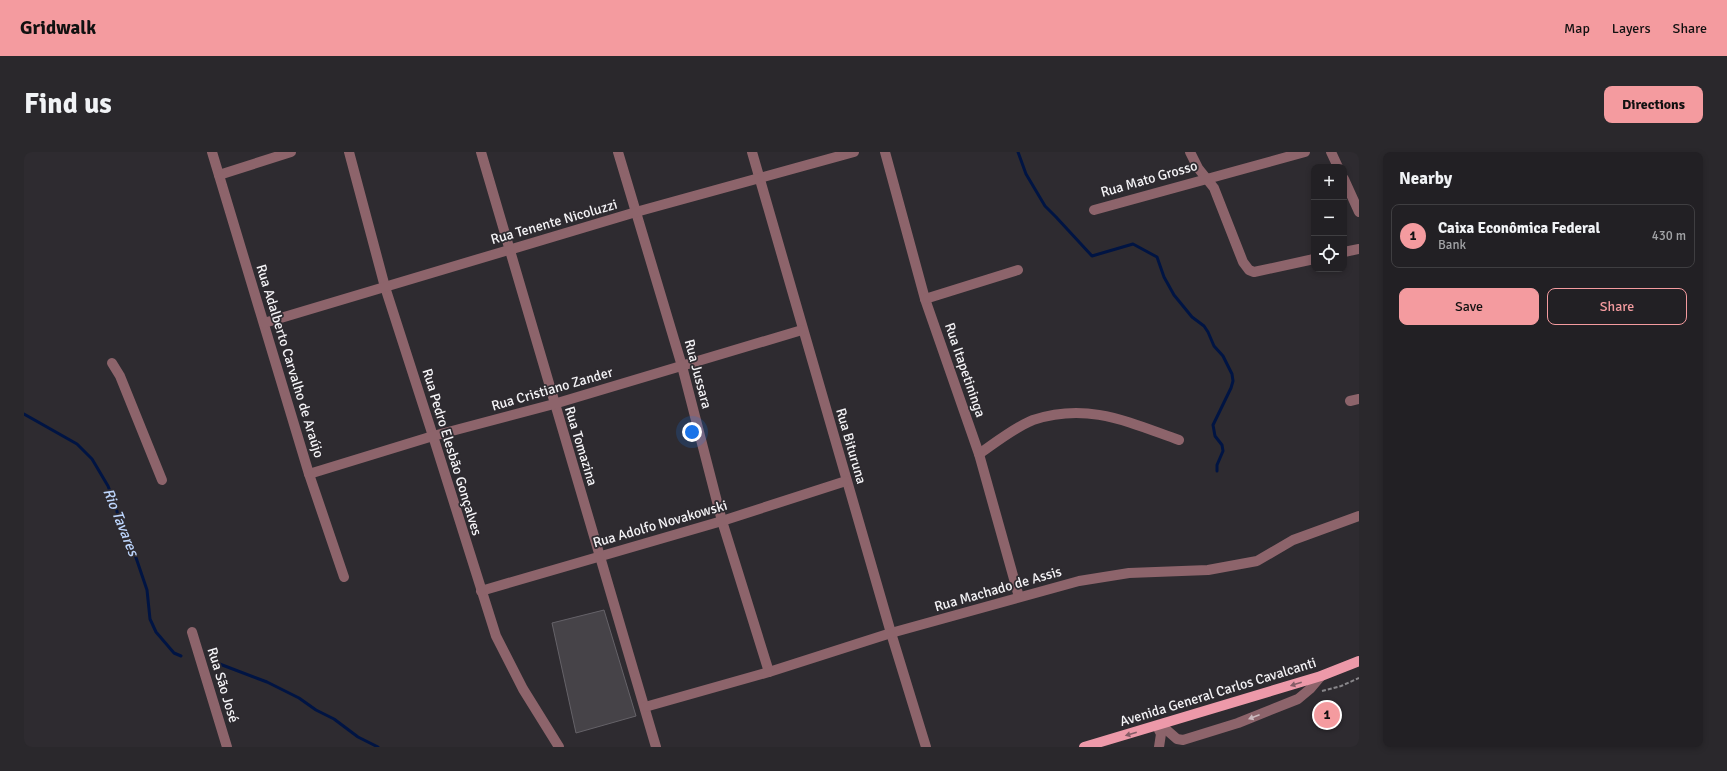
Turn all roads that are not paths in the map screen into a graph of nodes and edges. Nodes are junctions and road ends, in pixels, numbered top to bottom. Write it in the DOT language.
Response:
graph roads {
  1 [pos="212,152"];
  2 [pos="291,152"];
  3 [pos="349,152"];
  4 [pos="481,152"];
  5 [pos="618,152"];
  6 [pos="752,152"];
  7 [pos="854,152"];
  8 [pos="885,152"];
  9 [pos="1190,152"];
  10 [pos="1305,152"];
  11 [pos="1331,152"];
  12 [pos="1337,164"];
  13 [pos="219,175"];
  14 [pos="760,177"];
  15 [pos="1207,178"];
  16 [pos="1347,186"];
  17 [pos="1094,210"];
  18 [pos="636,212"];
  19 [pos="1359,212"];
  20 [pos="509,249"];
  21 [pos="1359,249"];
  22 [pos="1347,251"];
  23 [pos="1311,260"];
  24 [pos="1018,270"];
  25 [pos="385,287"];
  26 [pos="925,299"];
  27 [pos="264,323"];
  28 [pos="802,330"];
  29 [pos="112,363"];
  30 [pos="682,366"];
  31 [pos="554,404"];
  32 [pos="434,436"];
  33 [pos="1179,440"];
  34 [pos="978,454"];
  35 [pos="309,474"];
  36 [pos="162,480"];
  37 [pos="846,481"];
  38 [pos="1359,516"];
  39 [pos="722,521"];
  40 [pos="600,555"];
  41 [pos="344,577"];
  42 [pos="481,591"];
  43 [pos="1019,597"];
  44 [pos="192,632"];
  45 [pos="891,634"];
  46 [pos="1359,661"];
  47 [pos="769,672"];
  48 [pos="1321,676"];
  49 [pos="645,707"];
  50 [pos="1159,726"];
  51 [pos="227,747"];
  52 [pos="559,747"];
  53 [pos="656,747"];
  54 [pos="926,747"];
  55 [pos="1084,747"];
  56 [pos="1159,747"];
  1 -- 13 [label="street, Rua Adalberto Carvalho de Araújo"];
  2 -- 13 [label="street"];
  3 -- 25 [label="street, Rua Pedro Elesbão Gonçalves"];
  4 -- 20 [label="street, Rua Tomazina"];
  5 -- 18 [label="street, Rua Jussara"];
  6 -- 14 [label="street, Rua Bituruna"];
  7 -- 14 [label="street, Rua Tenente Nicoluzzi"];
  8 -- 26 [label="street, Rua Itapetininga"];
  9 -- 15 [label="street"];
  10 -- 15 [label="street, Rua Mato Grosso"];
  11 -- 12 [label="street"];
  13 -- 27 [label="street, Rua Adalberto Carvalho de Araújo"];
  14 -- 18 [label="street, Rua Tenente Nicoluzzi"];
  14 -- 28 [label="street, Rua Bituruna"];
  15 -- 17 [label="street, Rua Mato Grosso"];
  15 -- 23 [label="street"];
  16 -- 19 [label="street"];
  18 -- 20 [label="street, Rua Tenente Nicoluzzi"];
  18 -- 30 [label="street, Rua Jussara"];
  20 -- 25 [label="street, Rua Tenente Nicoluzzi"];
  20 -- 31 [label="street, Rua Tomazina"];
  21 -- 22 [label="street"];
  24 -- 26 [label="street"];
  25 -- 27 [label="street, Rua Tenente Nicoluzzi"];
  25 -- 32 [label="street, Rua Pedro Elesbão Gonçalves"];
  26 -- 34 [label="street, Rua Itapetininga"];
  27 -- 35 [label="street, Rua Adalberto Carvalho de Araújo"];
  28 -- 30 [label="street, Rua Cristiano Zander"];
  28 -- 37 [label="street, Rua Bituruna"];
  29 -- 36 [label="street"];
  30 -- 31 [label="street, Rua Cristiano Zander"];
  30 -- 39 [label="street, Rua Jussara"];
  31 -- 32 [label="street, Rua Cristiano Zander"];
  31 -- 40 [label="street, Rua Tomazina"];
  32 -- 35 [label="street, Rua Cristiano Zander"];
  32 -- 42 [label="street, Rua Pedro Elesbão Gonçalves"];
  33 -- 34 [label="street"];
  34 -- 43 [label="street, Rua Itapetininga"];
  35 -- 41 [label="street, Rua Adalberto Carvalho de Araújo"];
  37 -- 39 [label="street, Rua Adolfo Novakowski"];
  37 -- 45 [label="street, Rua Bituruna"];
  38 -- 43 [label="street, Rua Machado de Assis"];
  39 -- 40 [label="street, Rua Adolfo Novakowski"];
  39 -- 47 [label="street, Rua Jussara"];
  40 -- 42 [label="street, Rua Adolfo Novakowski"];
  40 -- 49 [label="street, Rua Tomazina"];
  42 -- 52 [label="street, Rua Pedro Elesbão Gonçalves"];
  43 -- 45 [label="street, Rua Machado de Assis"];
  44 -- 51 [label="street, Rua São José"];
  45 -- 47 [label="street, Rua Machado de Assis"];
  45 -- 54 [label="street, Rua Bituruna"];
  46 -- 48 [label="main road, Avenida General Carlos Cavalcanti"];
  47 -- 49 [label="street, Rua Machado de Assis"];
  48 -- 50 [label="main road, Avenida General Carlos Cavalcanti, one-way"];
  48 -- 50 [label="street, one-way"];
  49 -- 53 [label="street, Rua Tomazina"];
  50 -- 55 [label="main road, Avenida General Carlos Cavalcanti, one-way"];
  50 -- 56 [label="street"];
}
